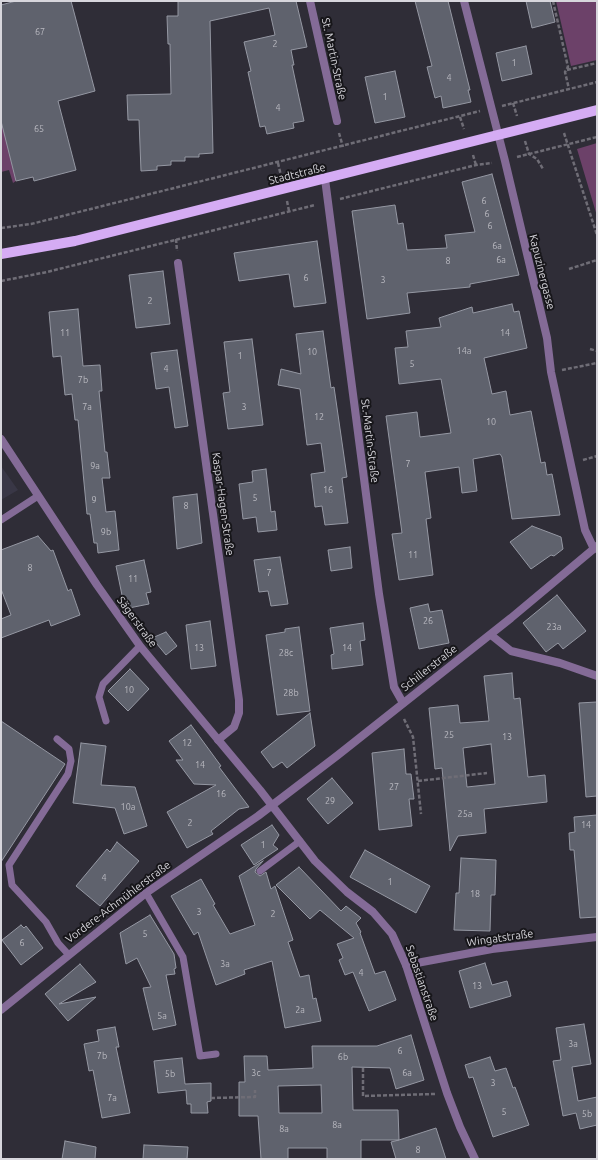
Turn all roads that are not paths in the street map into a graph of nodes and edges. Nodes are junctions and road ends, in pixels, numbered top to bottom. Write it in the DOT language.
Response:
graph roads {
  1 [pos="310,1"];
  2 [pos="464,1"];
  3 [pos="597,110"];
  4 [pos="337,121"];
  5 [pos="498,135"];
  6 [pos="325,179"];
  7 [pos="1,254"];
  8 [pos="178,263"];
  9 [pos="1,439"];
  10 [pos="38,496"];
  11 [pos="1,520"];
  12 [pos="595,548"];
  13 [pos="490,635"];
  14 [pos="140,646"];
  15 [pos="597,676"];
  16 [pos="403,703"];
  17 [pos="106,721"];
  18 [pos="57,739"];
  19 [pos="218,740"];
  20 [pos="273,805"];
  21 [pos="300,841"];
  22 [pos="260,870"];
  23 [pos="146,893"];
  24 [pos="597,937"];
  25 [pos="68,954"];
  26 [pos="406,965"];
  27 [pos="1,1010"];
  28 [pos="216,1054"];
  29 [pos="475,1159"];
  1 -- 4 [label="street, St. Martin-Straße"];
  2 -- 5 [label="street, Kapuzinergasse"];
  3 -- 5 [label="main road, Stadtstraße"];
  5 -- 6 [label="main road, Stadtstraße"];
  5 -- 12 [label="street, Kapuzinergasse"];
  6 -- 7 [label="main road, Stadtstraße"];
  6 -- 16 [label="street, St.-Martin-Straße"];
  8 -- 19 [label="street, Kaspar-Hagen-Straße"];
  9 -- 10 [label="street, Sägerstraße"];
  10 -- 11 [label="lane"];
  10 -- 14 [label="street, Sägerstraße"];
  12 -- 13 [label="street, Schillerstraße"];
  13 -- 15 [label="street"];
  13 -- 16 [label="street, Schillerstraße"];
  14 -- 17 [label="lane"];
  14 -- 19 [label="street, Sägerstraße"];
  16 -- 20 [label="street, Schillerstraße"];
  18 -- 25 [label="lane"];
  19 -- 20 [label="street, Sägerstraße"];
  20 -- 21 [label="street, Sebastianstraße"];
  20 -- 23 [label="street, Vordere-Achmühlerstraße"];
  21 -- 22 [label="lane"];
  21 -- 26 [label="street, Sebastianstraße"];
  23 -- 25 [label="street, Vordere-Achmühlerstraße"];
  23 -- 28 [label="lane"];
  24 -- 26 [label="street, Wingatstraße"];
  25 -- 27 [label="street, Vordere-Achmühlerstraße"];
  26 -- 29 [label="street, Sebastianstraße"];
}
